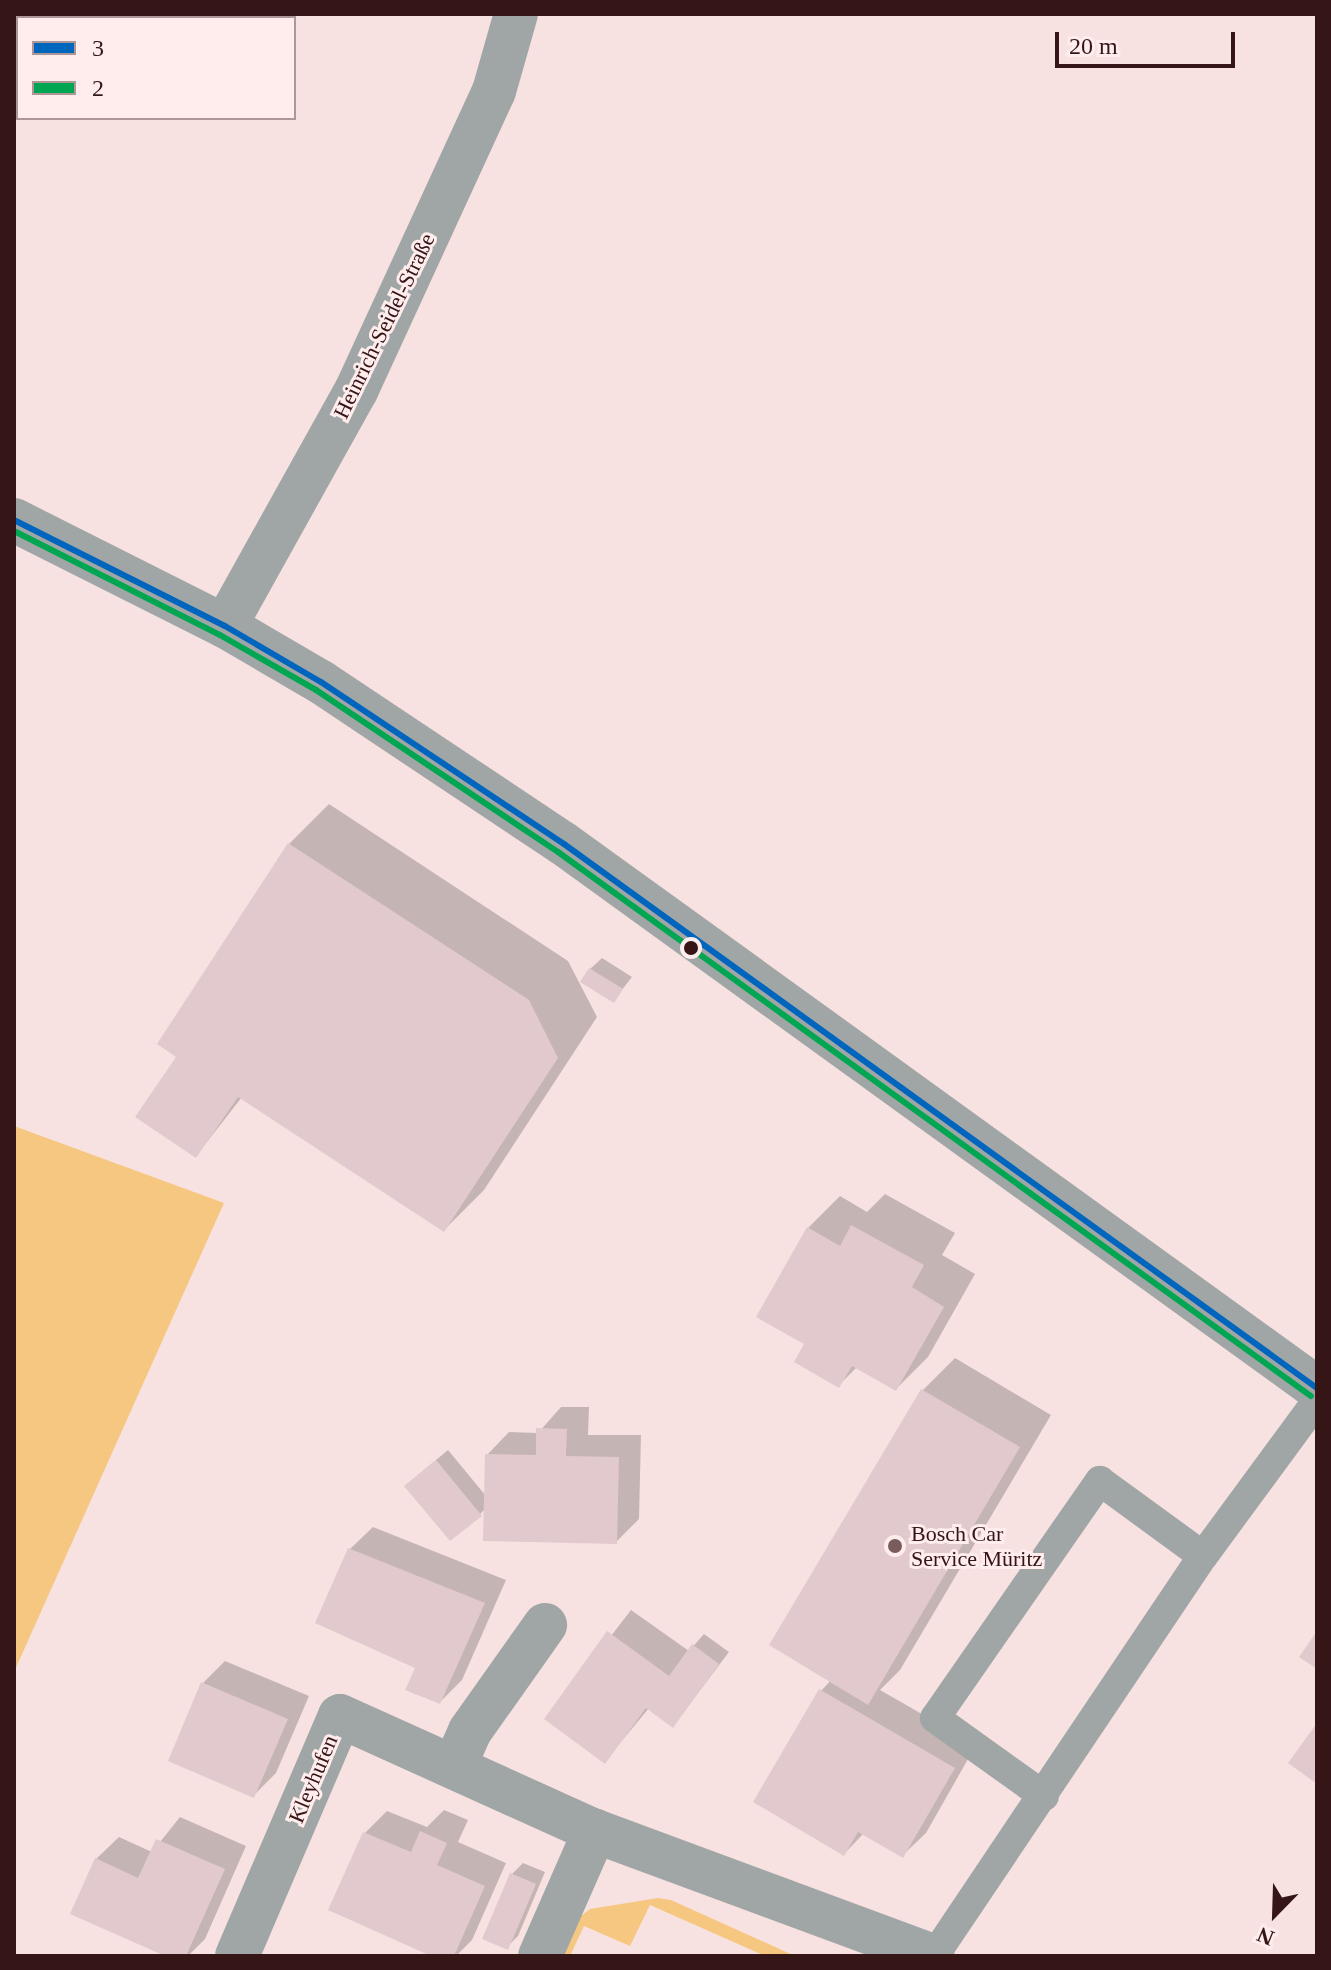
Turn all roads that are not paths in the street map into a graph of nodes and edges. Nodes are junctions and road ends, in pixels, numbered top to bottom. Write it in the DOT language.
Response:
graph roads {
  1 [pos="516,14"];
  2 [pos="14,520"];
  3 [pos="225,626"];
  4 [pos="1317,1388"];
  5 [pos="1317,1401"];
  6 [pos="1203,1556"];
  7 [pos="545,1625"];
  8 [pos="454,1767"];
  9 [pos="1044,1796"];
  10 [pos="595,1831"];
  11 [pos="237,1956"];
  12 [pos="540,1956"];
  13 [pos="934,1956"];
  1 -- 3 [label="street, Heinrich-Seidel-Straße"];
  2 -- 3 [label="street"];
  3 -- 4 [label="street"];
  5 -- 6 [label="lane"];
  6 -- 9 [label="lane"];
  6 -- 9 [label="lane"];
  7 -- 8 [label="street"];
  8 -- 10 [label="street, Kleyhufen"];
  8 -- 11 [label="street, Kleyhufen"];
  9 -- 13 [label="lane"];
  10 -- 12 [label="street"];
  10 -- 13 [label="street, Kleyhufen"];
}
